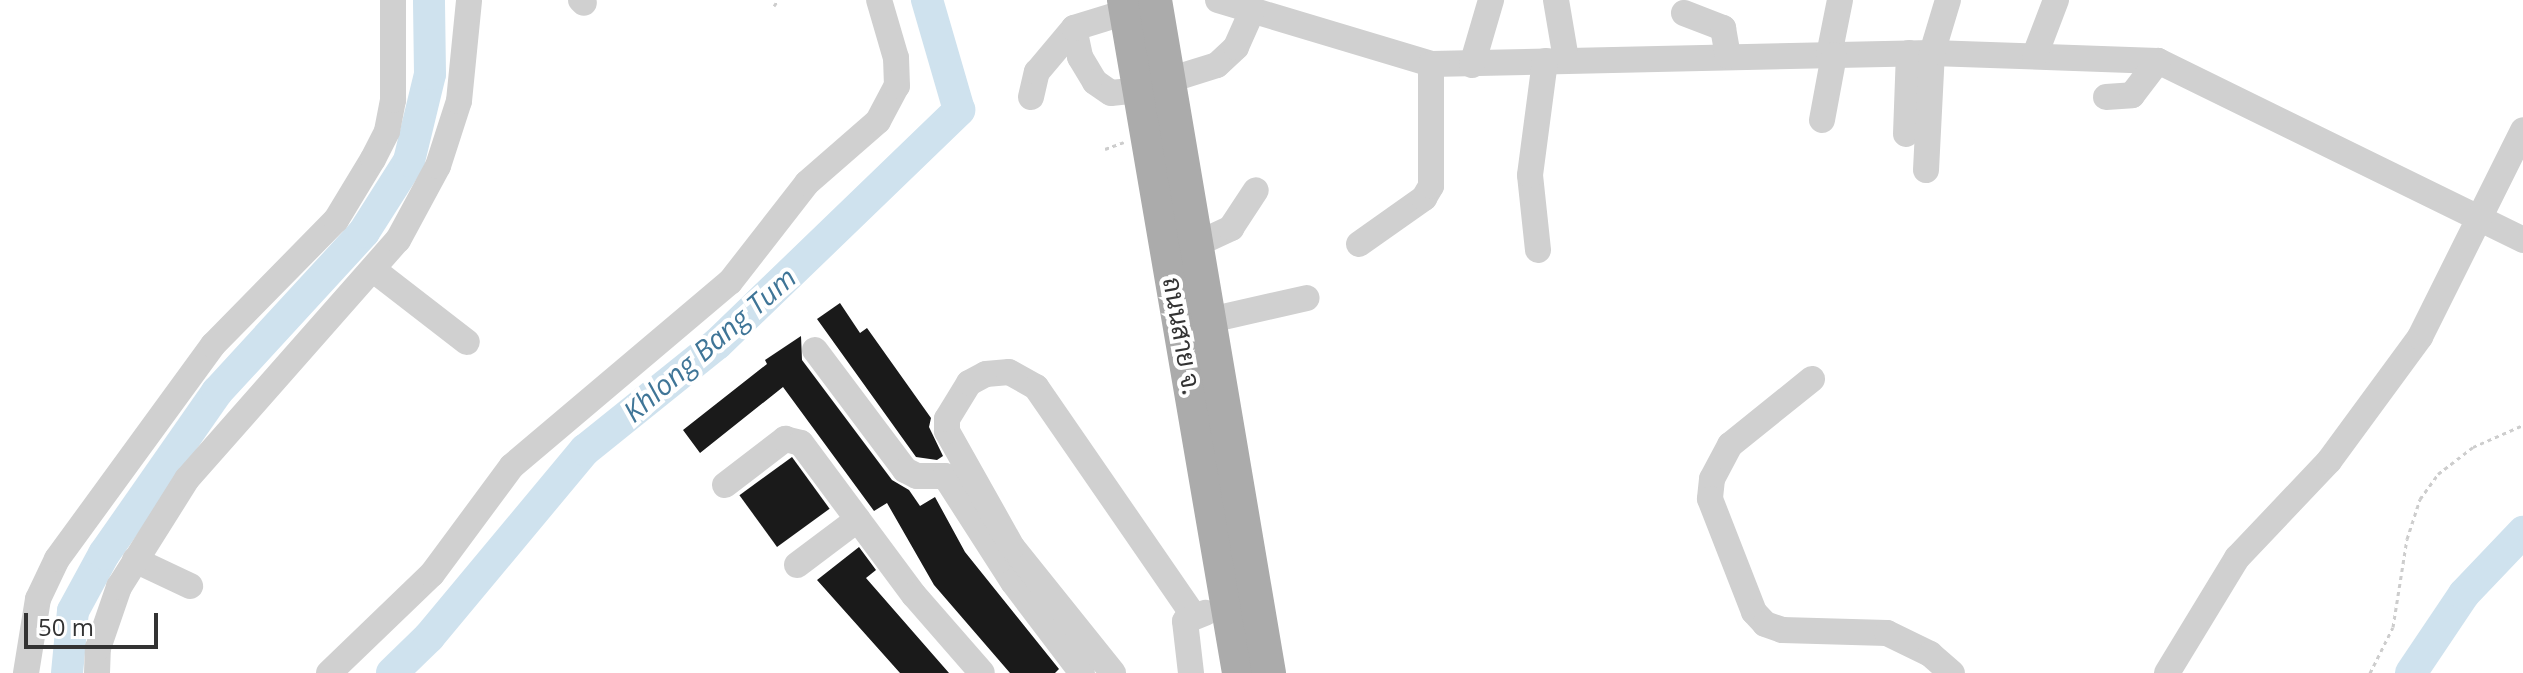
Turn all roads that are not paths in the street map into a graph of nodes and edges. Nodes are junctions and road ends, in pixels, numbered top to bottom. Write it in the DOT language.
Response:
graph roads {
  1 [pos="393,0"];
  2 [pos="469,0"];
  3 [pos="879,0"];
  4 [pos="1218,0"];
  5 [pos="1491,0"];
  6 [pos="1556,0"];
  7 [pos="1840,0"];
  8 [pos="1948,0"];
  9 [pos="2056,0"];
  10 [pos="1135,4"];
  11 [pos="1281,6"];
  12 [pos="1685,7"];
  13 [pos="1251,13"];
  14 [pos="1074,28"];
  15 [pos="1920,53"];
  16 [pos="1831,55"];
  17 [pos="2035,55"];
  18 [pos="1728,56"];
  19 [pos="1675,57"];
  20 [pos="1555,60"];
  21 [pos="2158,61"];
  22 [pos="1431,64"];
  23 [pos="1472,65"];
  24 [pos="1154,85"];
  25 [pos="1031,97"];
  26 [pos="2106,97"];
  27 [pos="1822,120"];
  28 [pos="2523,130"];
  29 [pos="1906,134"];
  30 [pos="1926,170"];
  31 [pos="1256,190"];
  32 [pos="2480,223"];
  33 [pos="2523,240"];
  34 [pos="1197,244"];
  35 [pos="1359,244"];
  36 [pos="1538,250"];
  37 [pos="375,271"];
  38 [pos="1307,298"];
  39 [pos="1210,320"];
  40 [pos="467,342"];
  41 [pos="815,350"];
  42 [pos="1812,379"];
  43 [pos="725,485"];
  44 [pos="858,519"];
  45 [pos="135,560"];
  46 [pos="797,565"];
  47 [pos="190,586"];
  48 [pos="1228,609"];
  49 [pos="1193,615"];
  50 [pos="26,673"];
  51 [pos="97,673"];
  52 [pos="329,673"];
  53 [pos="982,673"];
  54 [pos="1082,673"];
  55 [pos="1113,673"];
  56 [pos="1191,673"];
  57 [pos="1239,673"];
  58 [pos="1269,673"];
  59 [pos="1952,673"];
  60 [pos="2167,673"];
  1 -- 50 [label="street"];
  2 -- 37 [label="street"];
  3 -- 52 [label="street"];
  4 -- 13 [label="street"];
  5 -- 23 [label="street"];
  6 -- 20 [label="street"];
  7 -- 16 [label="street"];
  8 -- 15 [label="street"];
  9 -- 17 [label="street"];
  10 -- 14 [label="street"];
  10 -- 24 [label="main road, ถนนสาย จ."];
  11 -- 13 [label="street"];
  11 -- 22 [label="street"];
  12 -- 18 [label="street"];
  12 -- 19 [label="street"];
  13 -- 24 [label="street"];
  14 -- 24 [label="street"];
  14 -- 25 [label="street"];
  15 -- 16 [label="street"];
  15 -- 17 [label="street"];
  15 -- 29 [label="street"];
  15 -- 30 [label="street"];
  16 -- 18 [label="street"];
  16 -- 27 [label="street"];
  17 -- 21 [label="street"];
  18 -- 19 [label="street"];
  19 -- 20 [label="street"];
  20 -- 23 [label="street"];
  20 -- 36 [label="street"];
  21 -- 26 [label="street"];
  21 -- 32 [label="street"];
  22 -- 23 [label="street"];
  22 -- 35 [label="street"];
  24 -- 34 [label="main road, ถนนสาย จ."];
  24 -- 48 [label="main road, ถนนสาย จ."];
  28 -- 32 [label="street"];
  31 -- 34 [label="street"];
  32 -- 33 [label="street"];
  32 -- 60 [label="street"];
  34 -- 39 [label="main road, ถนนสาย จ."];
  37 -- 40 [label="street"];
  37 -- 45 [label="street"];
  38 -- 39 [label="street"];
  39 -- 58 [label="main road, ถนนสาย จ."];
  41 -- 54 [label="street"];
  42 -- 59 [label="street"];
  43 -- 44 [label="street"];
  44 -- 46 [label="street"];
  44 -- 53 [label="street"];
  45 -- 47 [label="street"];
  45 -- 51 [label="street"];
  48 -- 49 [label="street"];
  48 -- 57 [label="main road, ถนนสาย จ."];
  49 -- 55 [label="street"];
  49 -- 56 [label="street"];
}
